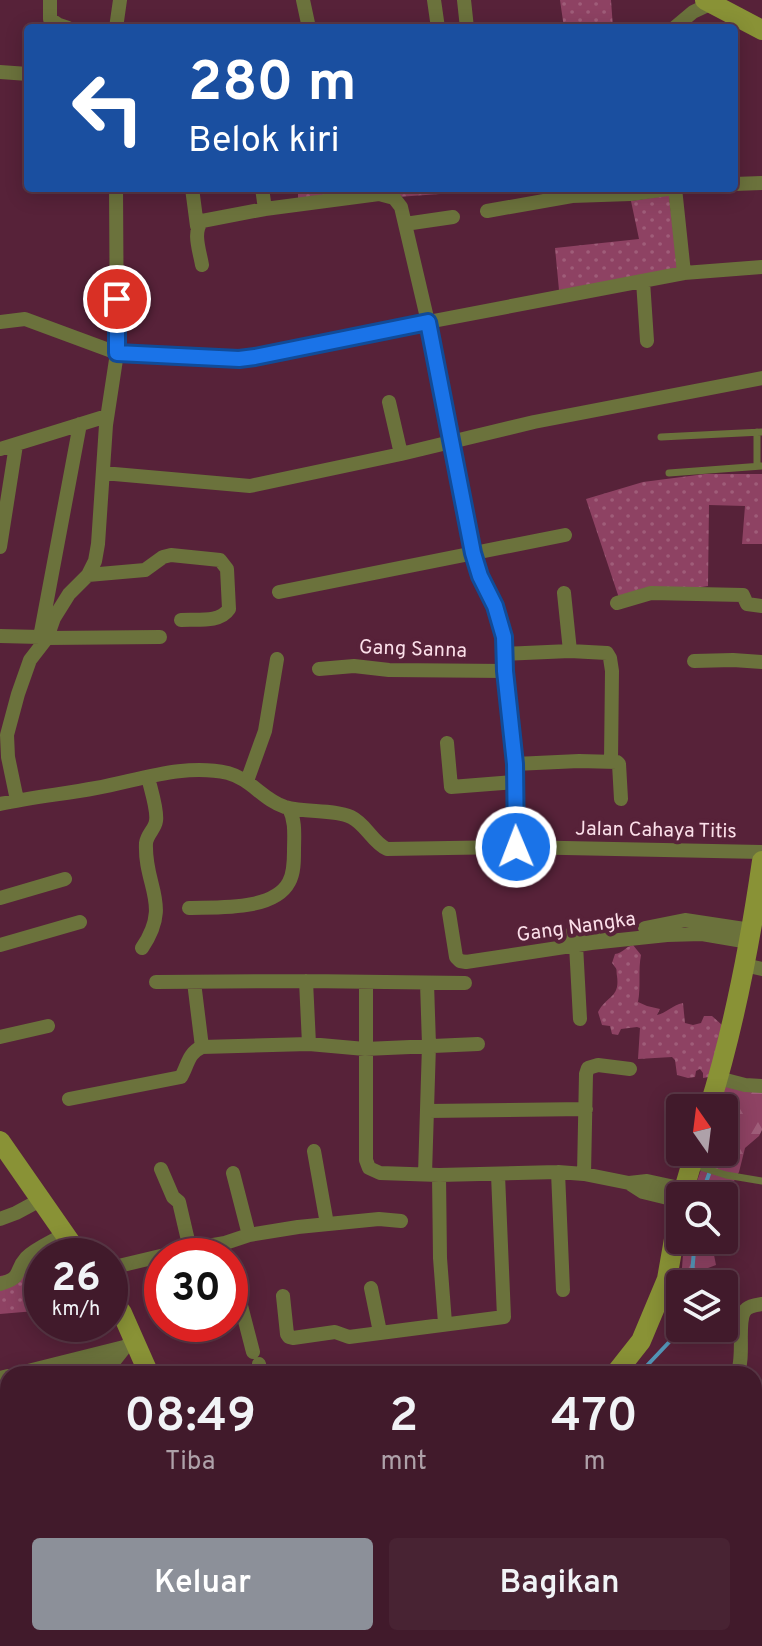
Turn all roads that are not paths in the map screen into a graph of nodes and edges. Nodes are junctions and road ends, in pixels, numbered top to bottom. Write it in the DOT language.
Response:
graph roads {
  1 [pos="50,0"];
  2 [pos="120,0"];
  3 [pos="303,0"];
  4 [pos="434,0"];
  5 [pos="464,0"];
  6 [pos="707,2"];
  7 [pos="58,24"];
  8 [pos="117,24"];
  9 [pos="308,24"];
  10 [pos="437,24"];
  11 [pos="467,24"];
  12 [pos="679,24"];
  13 [pos="762,30"];
  14 [pos="0,72"];
  15 [pos="24,74"];
  16 [pos="762,183"];
  17 [pos="738,184"];
  18 [pos="116,192"];
  19 [pos="193,192"];
  20 [pos="263,192"];
  21 [pos="646,192"];
  22 [pos="675,192"];
  23 [pos="265,209"];
  24 [pos="487,211"];
  25 [pos="453,217"];
  26 [pos="405,224"];
  27 [pos="197,226"];
  28 [pos="202,265"];
  29 [pos="762,267"];
  30 [pos="684,273"];
  31 [pos="643,281"];
  32 [pos="0,322"];
  33 [pos="428,322"];
  34 [pos="647,341"];
  35 [pos="117,353"];
  36 [pos="762,378"];
  37 [pos="389,402"];
  38 [pos="107,416"];
  39 [pos="80,424"];
  40 [pos="759,432"];
  41 [pos="661,437"];
  42 [pos="451,441"];
  43 [pos="16,445"];
  44 [pos="0,449"];
  45 [pos="401,454"];
  46 [pos="759,466"];
  47 [pos="103,473"];
  48 [pos="669,473"];
  49 [pos="565,535"];
  50 [pos="0,547"];
  51 [pos="473,553"];
  52 [pos="88,575"];
  53 [pos="279,592"];
  54 [pos="564,593"];
  55 [pos="617,603"];
  56 [pos="762,606"];
  57 [pos="181,620"];
  58 [pos="0,636"];
  59 [pos="160,637"];
  60 [pos="42,641"];
  61 [pos="570,651"];
  62 [pos="505,654"];
  63 [pos="277,659"];
  64 [pos="694,661"];
  65 [pos="762,662"];
  66 [pos="319,669"];
  67 [pos="505,671"];
  68 [pos="447,743"];
  69 [pos="611,761"];
  70 [pos="515,764"];
  71 [pos="148,777"];
  72 [pos="247,781"];
  73 [pos="515,782"];
  74 [pos="621,799"];
  75 [pos="17,800"];
  76 [pos="0,804"];
  77 [pos="289,808"];
  78 [pos="516,847"];
  79 [pos="762,852"];
  80 [pos="762,861"];
  81 [pos="65,879"];
  82 [pos="0,898"];
  83 [pos="189,908"];
  84 [pos="449,913"];
  85 [pos="80,922"];
  86 [pos="750,936"];
  87 [pos="572,940"];
  88 [pos="0,945"];
  89 [pos="142,948"];
  90 [pos="753,967"];
  91 [pos="306,981"];
  92 [pos="156,982"];
  93 [pos="194,982"];
  94 [pos="366,982"];
  95 [pos="427,983"];
  96 [pos="465,983"];
  97 [pos="580,1019"];
  98 [pos="48,1026"];
  99 [pos="0,1037"];
  100 [pos="309,1044"];
  101 [pos="478,1044"];
  102 [pos="429,1045"];
  103 [pos="202,1047"];
  104 [pos="365,1049"];
  105 [pos="630,1069"];
  106 [pos="720,1078"];
  107 [pos="762,1086"];
  108 [pos="714,1094"];
  109 [pos="69,1099"];
  110 [pos="586,1109"];
  111 [pos="428,1111"];
  112 [pos="0,1141"];
  113 [pos="314,1151"];
  114 [pos="707,1166"];
  115 [pos="161,1169"];
  116 [pos="558,1172"];
  117 [pos="233,1173"];
  118 [pos="432,1174"];
  119 [pos="584,1174"];
  120 [pos="498,1175"];
  121 [pos="762,1181"];
  122 [pos="666,1190"];
  123 [pos="42,1199"];
  124 [pos="0,1219"];
  125 [pos="401,1221"];
  126 [pos="327,1224"];
  127 [pos="65,1234"];
  128 [pos="249,1235"];
  129 [pos="68,1238"];
  130 [pos="187,1238"];
  131 [pos="245,1238"];
  132 [pos="671,1254"];
  133 [pos="0,1284"];
  134 [pos="371,1288"];
  135 [pos="563,1290"];
  136 [pos="283,1296"];
  137 [pos="762,1304"];
  138 [pos="445,1323"];
  139 [pos="248,1327"];
  140 [pos="380,1332"];
  141 [pos="128,1334"];
  142 [pos="131,1345"];
  143 [pos="258,1363"];
  144 [pos="48,1366"];
  145 [pos="94,1366"];
  146 [pos="139,1366"];
  147 [pos="621,1366"];
  148 [pos="741,1366"];
  1 -- 7 [label="street"];
  2 -- 8 [label="street"];
  3 -- 9 [label="street"];
  4 -- 10 [label="street"];
  5 -- 11 [label="street"];
  6 -- 12 [label="street"];
  6 -- 13 [label="main road"];
  14 -- 15 [label="street"];
  16 -- 17 [label="street"];
  18 -- 35 [label="street"];
  19 -- 27 [label="street"];
  20 -- 23 [label="street"];
  21 -- 24 [label="street"];
  22 -- 30 [label="street"];
  23 -- 26 [label="street"];
  23 -- 27 [label="street"];
  25 -- 26 [label="street"];
  26 -- 33 [label="street"];
  27 -- 28 [label="street"];
  29 -- 30 [label="street"];
  30 -- 31 [label="street"];
  31 -- 33 [label="street"];
  31 -- 34 [label="street"];
  32 -- 35 [label="street"];
  33 -- 35 [label="street"];
  33 -- 42 [label="street"];
  35 -- 38 [label="street"];
  36 -- 42 [label="street"];
  37 -- 45 [label="street"];
  38 -- 39 [label="street"];
  38 -- 47 [label="street"];
  39 -- 43 [label="street"];
  39 -- 60 [label="street"];
  40 -- 41 [label="lane"];
  40 -- 46 [label="lane"];
  42 -- 45 [label="street"];
  42 -- 51 [label="street"];
  43 -- 44 [label="street"];
  43 -- 50 [label="street"];
  45 -- 47 [label="street"];
  46 -- 48 [label="lane"];
  47 -- 52 [label="street"];
  49 -- 51 [label="street"];
  51 -- 53 [label="street"];
  51 -- 62 [label="street"];
  52 -- 57 [label="street"];
  52 -- 60 [label="street"];
  54 -- 61 [label="street"];
  55 -- 56 [label="street"];
  58 -- 60 [label="street"];
  59 -- 60 [label="street"];
  60 -- 75 [label="street"];
  61 -- 62 [label="street"];
  61 -- 69 [label="street"];
  62 -- 67 [label="street"];
  63 -- 72 [label="street"];
  64 -- 65 [label="street"];
  66 -- 67 [label="street, Gang Sanna"];
  67 -- 70 [label="street"];
  68 -- 73 [label="street"];
  69 -- 70 [label="street"];
  69 -- 74 [label="street"];
  70 -- 73 [label="street"];
  71 -- 72 [label="street, Jalan Cahaya Titis"];
  71 -- 75 [label="street, Jalan Cahaya Titis"];
  71 -- 89 [label="street"];
  72 -- 77 [label="street, Jalan Cahaya Titis"];
  73 -- 78 [label="street"];
  75 -- 76 [label="street, Jalan Cahaya Titis"];
  77 -- 78 [label="street, Jalan Cahaya Titis"];
  77 -- 83 [label="street"];
  78 -- 79 [label="street, Jalan Cahaya Titis"];
  80 -- 86 [label="main road"];
  81 -- 82 [label="street"];
  84 -- 87 [label="street, Gang Nangka"];
  85 -- 88 [label="street"];
  86 -- 87 [label="street"];
  86 -- 90 [label="main road"];
  87 -- 97 [label="street"];
  90 -- 106 [label="main road"];
  91 -- 93 [label="street"];
  91 -- 94 [label="street"];
  91 -- 100 [label="street"];
  92 -- 93 [label="street"];
  93 -- 103 [label="street"];
  94 -- 95 [label="street"];
  94 -- 104 [label="street"];
  95 -- 96 [label="street"];
  95 -- 102 [label="street"];
  98 -- 99 [label="street"];
  100 -- 103 [label="street"];
  100 -- 104 [label="street"];
  101 -- 102 [label="street"];
  102 -- 104 [label="street"];
  102 -- 111 [label="street"];
  103 -- 109 [label="street"];
  104 -- 118 [label="street"];
  105 -- 110 [label="street"];
  106 -- 107 [label="street"];
  106 -- 108 [label="main road"];
  110 -- 111 [label="street"];
  110 -- 119 [label="street"];
  111 -- 118 [label="street"];
  112 -- 123 [label="main road"];
  113 -- 126 [label="street"];
  114 -- 121 [label="lane"];
  115 -- 130 [label="street"];
  116 -- 119 [label="street"];
  116 -- 120 [label="street"];
  116 -- 135 [label="street"];
  117 -- 128 [label="street"];
  118 -- 120 [label="street"];
  118 -- 138 [label="street"];
  119 -- 122 [label="street"];
  120 -- 138 [label="street"];
  123 -- 124 [label="street"];
  123 -- 127 [label="main road"];
  125 -- 126 [label="street"];
  126 -- 128 [label="street"];
  127 -- 129 [label="main road"];
  127 -- 133 [label="street"];
  128 -- 131 [label="street"];
  132 -- 147 [label="main road"];
  134 -- 140 [label="street"];
  136 -- 140 [label="street"];
  137 -- 148 [label="street"];
  138 -- 140 [label="street"];
  139 -- 143 [label="street"];
  141 -- 142 [label="main road"];
  142 -- 144 [label="street"];
  142 -- 145 [label="street"];
  142 -- 146 [label="main road"];
}
